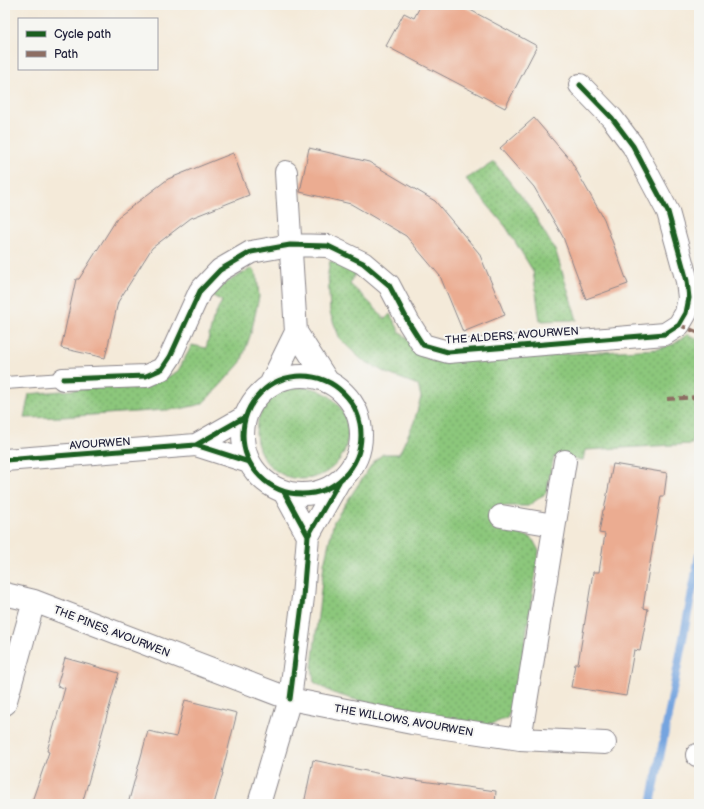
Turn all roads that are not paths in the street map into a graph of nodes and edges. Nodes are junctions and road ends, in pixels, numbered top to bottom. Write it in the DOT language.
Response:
graph roads {
  1 [pos="580,85"];
  2 [pos="286,172"];
  3 [pos="290,245"];
  4 [pos="296,332"];
  5 [pos="62,379"];
  6 [pos="328,382"];
  7 [pos="5,383"];
  8 [pos="270,385"];
  9 [pos="245,417"];
  10 [pos="196,445"];
  11 [pos="5,460"];
  12 [pos="565,461"];
  13 [pos="249,462"];
  14 [pos="339,481"];
  15 [pos="284,492"];
  16 [pos="501,516"];
  17 [pos="554,525"];
  18 [pos="308,536"];
  19 [pos="5,594"];
  20 [pos="34,601"];
  21 [pos="290,699"];
  22 [pos="5,704"];
  23 [pos="520,739"];
  24 [pos="605,743"];
  25 [pos="259,804"];
  1 -- 3 [label="street, THE ALDERS, AVOURWEN"];
  2 -- 3 [label="street"];
  3 -- 4 [label="street"];
  3 -- 5 [label="street, THE ALDERS, AVOURWEN"];
  4 -- 6 [label="street"];
  4 -- 8 [label="street"];
  5 -- 7 [label="lane"];
  6 -- 8 [label="street"];
  6 -- 14 [label="street"];
  8 -- 9 [label="street"];
  9 -- 10 [label="street, AVOURWEN"];
  9 -- 13 [label="street"];
  10 -- 11 [label="street, AVOURWEN"];
  10 -- 13 [label="street, AVOURWEN"];
  12 -- 17 [label="street"];
  13 -- 15 [label="street"];
  14 -- 15 [label="street"];
  14 -- 18 [label="street"];
  15 -- 18 [label="street"];
  16 -- 17 [label="street"];
  17 -- 23 [label="street"];
  18 -- 21 [label="street"];
  19 -- 20 [label="street, THE PINES, AVOURWEN"];
  20 -- 21 [label="street, THE PINES, AVOURWEN"];
  20 -- 22 [label="street"];
  21 -- 23 [label="street, THE WILLOWS, AVOURWEN"];
  21 -- 25 [label="street"];
  23 -- 24 [label="street, THE WILLOWS, AVOURWEN"];
}
